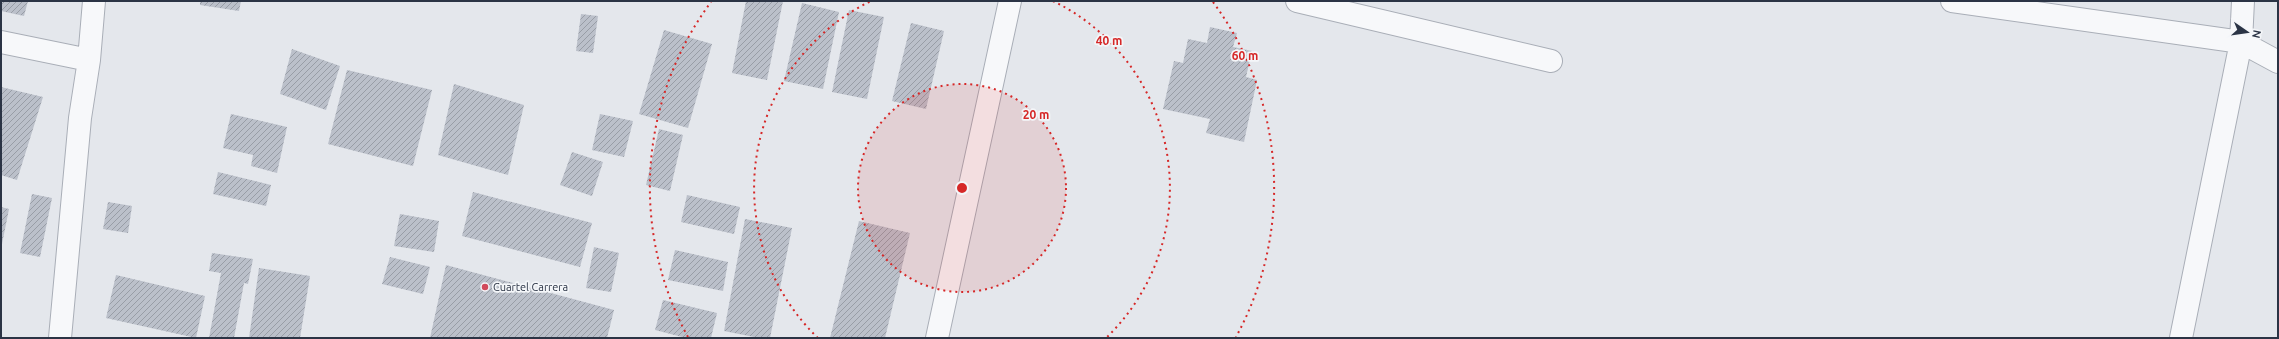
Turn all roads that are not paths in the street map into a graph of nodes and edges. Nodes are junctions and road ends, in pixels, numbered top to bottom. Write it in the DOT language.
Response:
graph roads {
  1 [pos="94,1"];
  2 [pos="1010,1"];
  3 [pos="1297,1"];
  4 [pos="1952,1"];
  5 [pos="2243,1"];
  6 [pos="1,42"];
  7 [pos="2241,42"];
  8 [pos="89,60"];
  9 [pos="1551,60"];
  10 [pos="2278,62"];
  11 [pos="60,338"];
  12 [pos="937,338"];
  13 [pos="2180,338"];
  1 -- 8 [label="street"];
  2 -- 12 [label="street"];
  3 -- 9 [label="street"];
  4 -- 7 [label="street"];
  5 -- 7 [label="street"];
  6 -- 8 [label="street"];
  7 -- 10 [label="street"];
  7 -- 13 [label="street"];
  8 -- 11 [label="street"];
}
